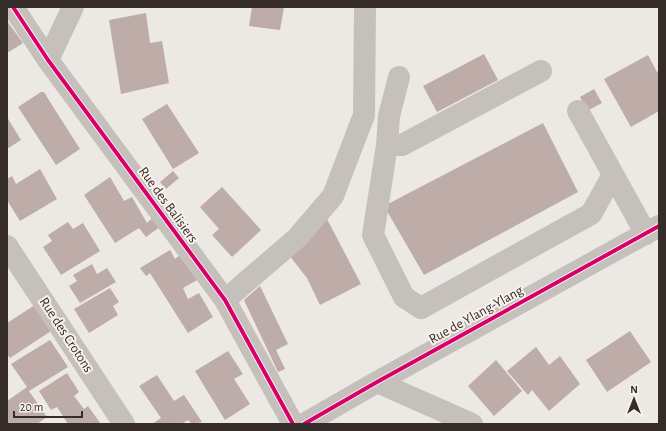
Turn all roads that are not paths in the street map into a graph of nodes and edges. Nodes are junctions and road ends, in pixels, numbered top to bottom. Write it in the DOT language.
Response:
graph roads {
  1 [pos="13,7"];
  2 [pos="73,7"];
  3 [pos="365,7"];
  4 [pos="48,60"];
  5 [pos="541,71"];
  6 [pos="399,77"];
  7 [pos="578,111"];
  8 [pos="387,145"];
  9 [pos="614,175"];
  10 [pos="653,230"];
  11 [pos="7,246"];
  12 [pos="225,300"];
  13 [pos="377,382"];
  14 [pos="124,424"];
  15 [pos="293,424"];
  16 [pos="304,424"];
  17 [pos="472,424"];
  1 -- 4 [label="street, Rue des Balisiers"];
  2 -- 4 [label="street"];
  3 -- 12 [label="street"];
  4 -- 12 [label="street, Rue des Balisiers"];
  5 -- 8 [label="street"];
  6 -- 8 [label="street"];
  7 -- 9 [label="street"];
  8 -- 9 [label="street"];
  9 -- 10 [label="street"];
  10 -- 13 [label="street, Rue de Ylang-Ylang"];
  11 -- 14 [label="street, Rue des Crotons"];
  12 -- 15 [label="street, Rue des Balisiers"];
  13 -- 16 [label="street, Rue de Ylang-Ylang"];
  13 -- 17 [label="street"];
}
